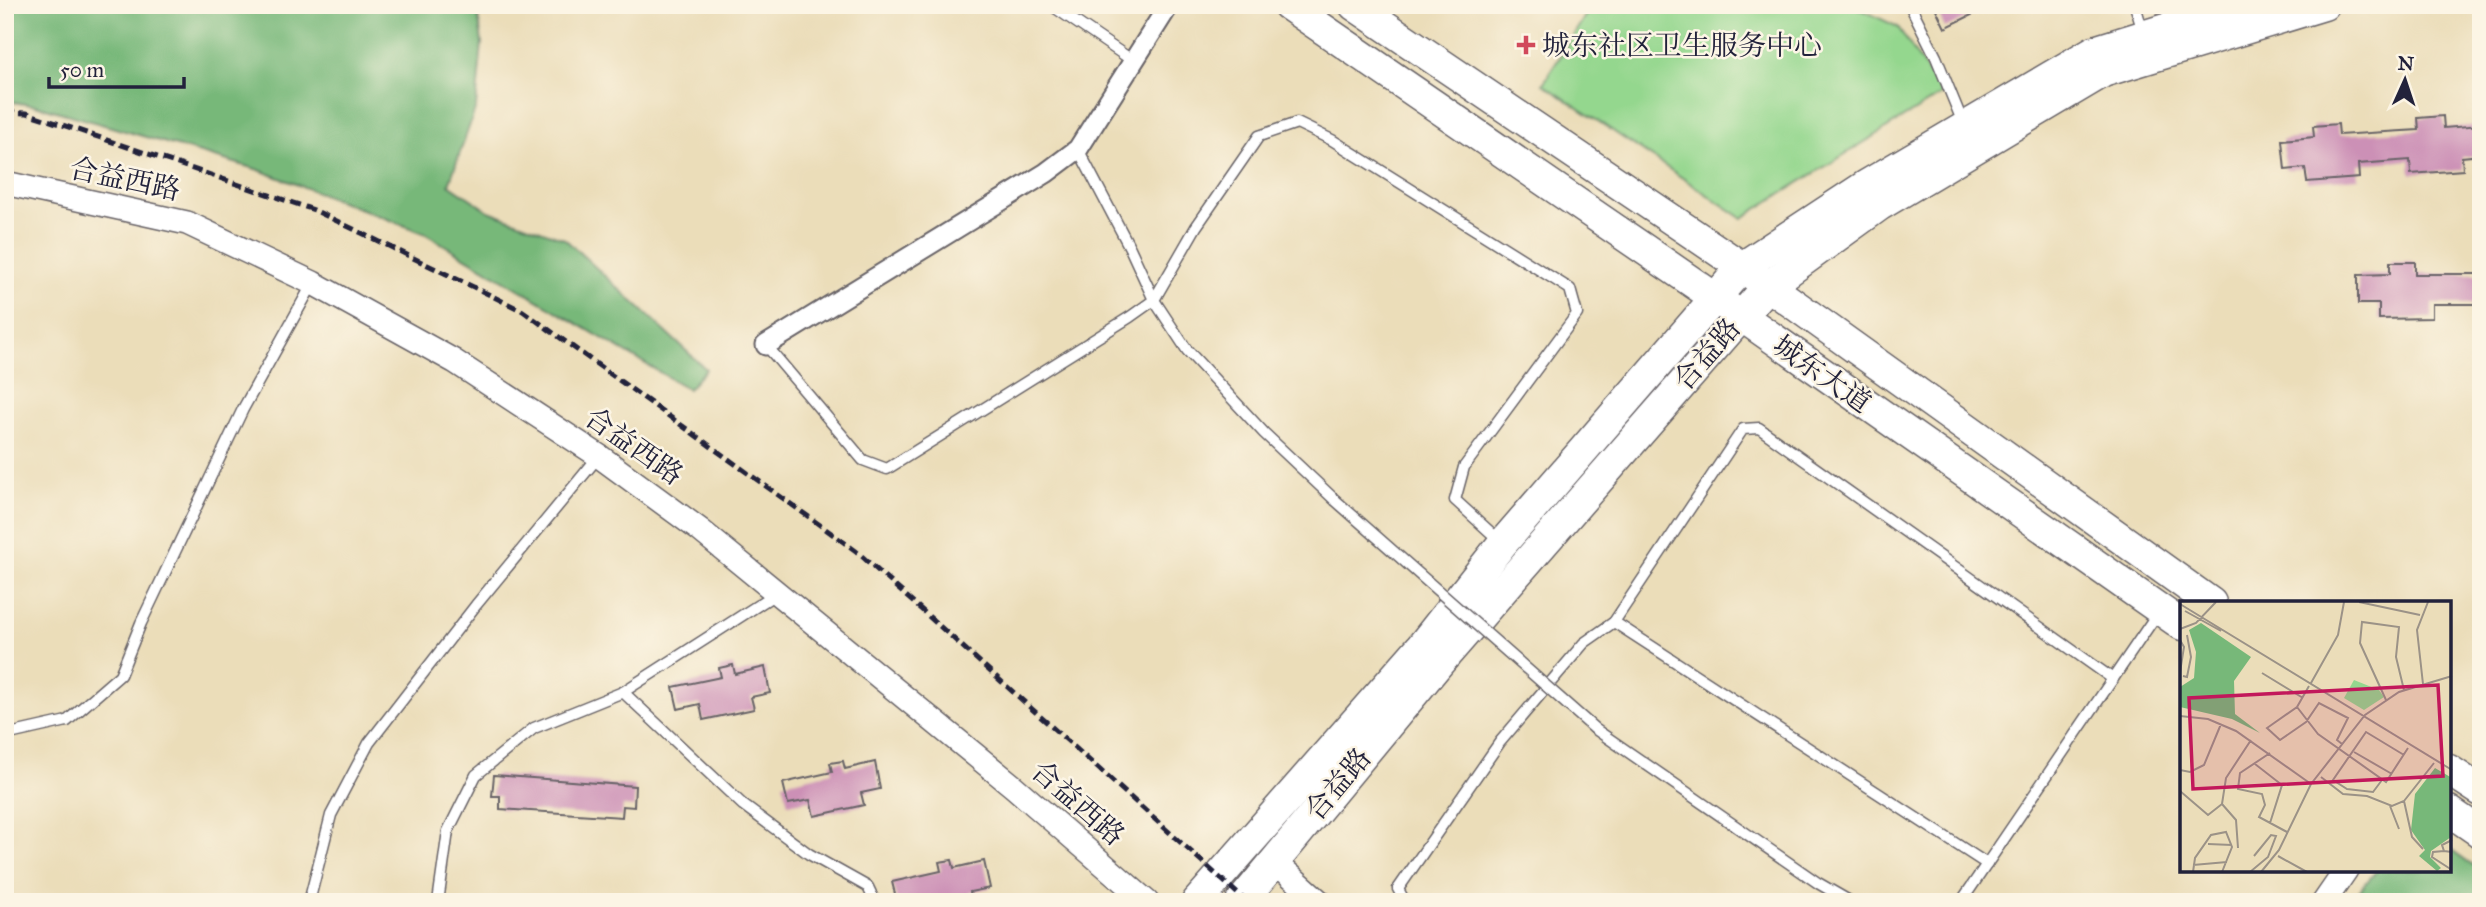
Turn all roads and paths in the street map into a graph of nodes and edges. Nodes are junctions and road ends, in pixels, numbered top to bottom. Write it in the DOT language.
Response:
graph roads {
  1 [pos="1051,5"];
  2 [pos="1169,5"];
  3 [pos="1288,5"];
  4 [pos="1354,5"];
  5 [pos="1910,5"];
  6 [pos="2136,5"];
  7 [pos="2243,5"];
  8 [pos="2324,5"];
  9 [pos="2144,35"];
  10 [pos="1133,61"];
  11 [pos="1965,127"];
  12 [pos="1077,149"];
  13 [pos="5,183"];
  14 [pos="1742,267"];
  15 [pos="313,283"];
  16 [pos="1767,287"];
  17 [pos="1714,297"];
  18 [pos="1154,300"];
  19 [pos="1739,316"];
  20 [pos="766,345"];
  21 [pos="599,456"];
  22 [pos="1503,544"];
  23 [pos="778,593"];
  24 [pos="2208,601"];
  25 [pos="2171,618"];
  26 [pos="1614,622"];
  27 [pos="2113,679"];
  28 [pos="623,692"];
  29 [pos="5,735"];
  30 [pos="2451,771"];
  31 [pos="2481,790"];
  32 [pos="2451,812"];
  33 [pos="2481,833"];
  34 [pos="1274,861"];
  35 [pos="1987,864"];
  36 [pos="2345,872"];
  37 [pos="309,902"];
  38 [pos="438,902"];
  39 [pos="875,902"];
  40 [pos="1147,902"];
  41 [pos="1197,902"];
  42 [pos="1241,902"];
  43 [pos="1320,902"];
  44 [pos="1405,902"];
  45 [pos="1851,902"];
  46 [pos="1961,902"];
  47 [pos="2325,902"];
  1 -- 10 [label="lane"];
  2 -- 10 [label="street"];
  3 -- 17 [label="main road, 城东大道"];
  4 -- 14 [label="main road, 城东大道"];
  5 -- 11 [label="lane"];
  6 -- 9 [label="lane"];
  7 -- 9 [label="main road, 合益路"];
  8 -- 16 [label="main road, 合益路"];
  9 -- 11 [label="main road, 合益路"];
  10 -- 12 [label="street"];
  11 -- 14 [label="main road, 合益路"];
  12 -- 18 [label="lane"];
  12 -- 20 [label="street"];
  13 -- 15 [label="street, 合益西路"];
  14 -- 16 [label="main road, 城东大道"];
  14 -- 17 [label="main road, 合益路"];
  15 -- 21 [label="street, 合益西路"];
  15 -- 29 [label="lane"];
  16 -- 19 [label="main road, 合益路"];
  16 -- 24 [label="main road, 城东大道"];
  17 -- 19 [label="main road, 城东大道"];
  17 -- 22 [label="main road, 合益路"];
  18 -- 20 [label="lane"];
  18 -- 22 [label="lane"];
  18 -- 45 [label="lane, bridge"];
  19 -- 25 [label="main road, 城东大道"];
  19 -- 34 [label="main road, 合益路"];
  21 -- 23 [label="street, 合益西路"];
  21 -- 37 [label="lane"];
  22 -- 41 [label="main road, 合益路"];
  23 -- 28 [label="lane"];
  23 -- 40 [label="street, 合益西路"];
  25 -- 27 [label="lane"];
  26 -- 27 [label="lane"];
  26 -- 35 [label="lane"];
  26 -- 44 [label="lane"];
  27 -- 35 [label="lane"];
  28 -- 38 [label="lane"];
  28 -- 39 [label="lane"];
  30 -- 31 [label="main road"];
  32 -- 33 [label="main road"];
  34 -- 42 [label="main road, 合益路"];
  34 -- 43 [label="street"];
  35 -- 46 [label="lane"];
  36 -- 47 [label="street"];
}
